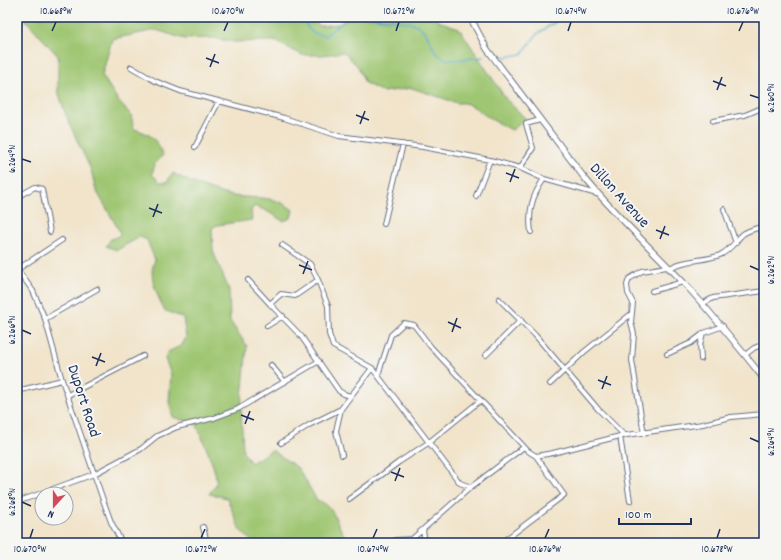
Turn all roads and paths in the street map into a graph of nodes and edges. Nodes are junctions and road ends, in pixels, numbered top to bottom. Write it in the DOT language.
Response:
graph roads {
  1 [pos="470,17"];
  2 [pos="131,67"];
  3 [pos="219,101"];
  4 [pos="764,106"];
  5 [pos="540,120"];
  6 [pos="713,120"];
  7 [pos="403,144"];
  8 [pos="195,148"];
  9 [pos="490,160"];
  10 [pos="520,168"];
  11 [pos="544,179"];
  12 [pos="597,194"];
  13 [pos="476,196"];
  14 [pos="17,197"];
  15 [pos="724,208"];
  16 [pos="384,224"];
  17 [pos="764,226"];
  18 [pos="50,232"];
  19 [pos="531,232"];
  20 [pos="62,240"];
  21 [pos="736,243"];
  22 [pos="282,245"];
  23 [pos="668,268"];
  24 [pos="17,269"];
  25 [pos="248,280"];
  26 [pos="318,280"];
  27 [pos="683,282"];
  28 [pos="97,289"];
  29 [pos="652,291"];
  30 [pos="764,291"];
  31 [pos="499,299"];
  32 [pos="270,304"];
  33 [pos="702,304"];
  34 [pos="631,314"];
  35 [pos="283,316"];
  36 [pos="45,319"];
  37 [pos="521,320"];
  38 [pos="267,326"];
  39 [pos="722,326"];
  40 [pos="704,333"];
  41 [pos="764,344"];
  42 [pos="667,354"];
  43 [pos="486,355"];
  44 [pos="745,355"];
  45 [pos="143,356"];
  46 [pos="701,359"];
  47 [pos="319,361"];
  48 [pos="271,365"];
  49 [pos="372,368"];
  50 [pos="565,371"];
  51 [pos="378,375"];
  52 [pos="764,379"];
  53 [pos="62,380"];
  54 [pos="286,382"];
  55 [pos="550,384"];
  56 [pos="17,391"];
  57 [pos="68,395"];
  58 [pos="352,396"];
  59 [pos="481,400"];
  60 [pos="342,409"];
  61 [pos="764,414"];
  62 [pos="644,434"];
  63 [pos="623,436"];
  64 [pos="281,443"];
  65 [pos="428,443"];
  66 [pos="524,447"];
  67 [pos="342,455"];
  68 [pos="536,456"];
  69 [pos="94,474"];
  70 [pos="471,488"];
  71 [pos="349,499"];
  72 [pos="630,501"];
  73 [pos="17,502"];
  74 [pos="203,527"];
  75 [pos="423,530"];
  76 [pos="396,540"];
  77 [pos="122,543"];
  78 [pos="204,543"];
  79 [pos="425,543"];
  80 [pos="501,543"];
  1 -- 5 [label="street, Dillon Avenue"];
  2 -- 3 [label="street"];
  3 -- 7 [label="street"];
  3 -- 8 [label="street"];
  4 -- 6 [label="street"];
  5 -- 10 [label="street"];
  5 -- 12 [label="street, Dillon Avenue"];
  7 -- 9 [label="street"];
  7 -- 16 [label="street"];
  9 -- 10 [label="street"];
  9 -- 13 [label="street"];
  10 -- 11 [label="street"];
  11 -- 12 [label="street"];
  11 -- 19 [label="street"];
  12 -- 23 [label="street, Dillon Avenue"];
  14 -- 18 [label="street"];
  15 -- 21 [label="street"];
  17 -- 21 [label="street"];
  20 -- 24 [label="street"];
  21 -- 23 [label="street"];
  22 -- 26 [label="street"];
  23 -- 27 [label="street, Dillon Avenue"];
  23 -- 34 [label="street"];
  24 -- 36 [label="street, Duport Road"];
  25 -- 32 [label="street"];
  26 -- 32 [label="street"];
  26 -- 49 [label="street"];
  27 -- 29 [label="street"];
  27 -- 33 [label="street, Dillon Avenue"];
  28 -- 36 [label="street"];
  30 -- 33 [label="street"];
  31 -- 37 [label="street"];
  32 -- 35 [label="street"];
  33 -- 39 [label="street, Dillon Avenue"];
  34 -- 50 [label="street"];
  34 -- 62 [label="street"];
  35 -- 38 [label="street"];
  35 -- 47 [label="street"];
  36 -- 53 [label="street, Duport Road"];
  37 -- 43 [label="street"];
  37 -- 50 [label="street"];
  39 -- 40 [label="street"];
  39 -- 44 [label="street, Dillon Avenue"];
  40 -- 42 [label="street"];
  40 -- 46 [label="street"];
  41 -- 44 [label="street"];
  44 -- 52 [label="street, Dillon Avenue"];
  45 -- 57 [label="street"];
  47 -- 54 [label="street"];
  47 -- 58 [label="street"];
  48 -- 54 [label="street"];
  49 -- 51 [label="street"];
  49 -- 58 [label="street"];
  50 -- 55 [label="street"];
  50 -- 63 [label="street"];
  51 -- 59 [label="street"];
  51 -- 65 [label="street"];
  53 -- 56 [label="street"];
  53 -- 57 [label="street, Duport Road"];
  54 -- 69 [label="street"];
  57 -- 69 [label="street, Duport Road"];
  58 -- 60 [label="street"];
  59 -- 65 [label="street"];
  59 -- 66 [label="street"];
  60 -- 64 [label="street"];
  60 -- 67 [label="street"];
  61 -- 62 [label="street"];
  62 -- 63 [label="street"];
  63 -- 68 [label="street"];
  63 -- 72 [label="street"];
  65 -- 70 [label="street"];
  65 -- 71 [label="street"];
  66 -- 68 [label="street"];
  66 -- 70 [label="street"];
  68 -- 80 [label="street"];
  69 -- 73 [label="street"];
  69 -- 77 [label="street, Duport Road"];
  70 -- 75 [label="street"];
  74 -- 78 [label="street"];
  75 -- 76 [label="street"];
  75 -- 79 [label="street"];
}
